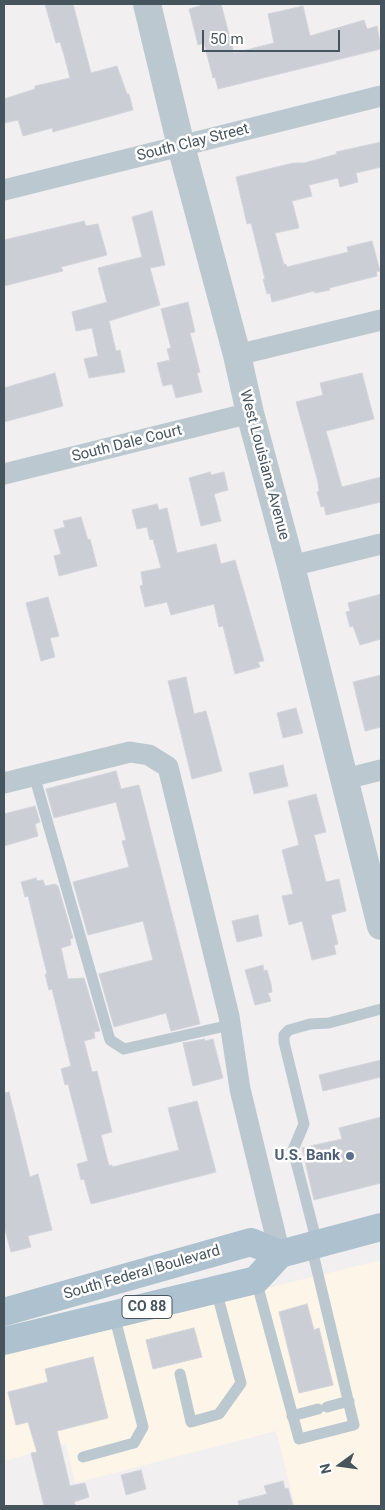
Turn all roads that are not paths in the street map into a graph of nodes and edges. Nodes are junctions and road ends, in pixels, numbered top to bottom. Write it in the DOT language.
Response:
graph roads {
  1 [pos="147,4"];
  2 [pos="381,96"];
  3 [pos="181,146"];
  4 [pos="4,190"];
  5 [pos="381,320"];
  6 [pos="237,355"];
  7 [pos="250,413"];
  8 [pos="4,474"];
  9 [pos="381,544"];
  10 [pos="291,566"];
  11 [pos="381,770"];
  12 [pos="34,776"];
  13 [pos="345,779"];
  14 [pos="4,783"];
  15 [pos="381,922"];
  16 [pos="381,1009"];
  17 [pos="230,1025"];
  18 [pos="381,1227"];
  19 [pos="314,1244"];
  20 [pos="280,1254"];
  21 [pos="256,1280"];
  22 [pos="216,1290"];
  23 [pos="4,1312"];
  24 [pos="114,1315"];
  25 [pos="4,1341"];
  26 [pos="180,1374"];
  27 [pos="349,1402"];
  28 [pos="292,1416"];
  29 [pos="83,1457"];
  1 -- 3 [label="street, West Louisiana Avenue"];
  2 -- 3 [label="street, South Clay Street"];
  3 -- 4 [label="street, South Clay Street"];
  3 -- 6 [label="street, West Louisiana Avenue"];
  5 -- 6 [label="street"];
  6 -- 7 [label="street, West Louisiana Avenue"];
  7 -- 8 [label="street, South Dale Court"];
  7 -- 10 [label="street, West Louisiana Avenue"];
  9 -- 10 [label="street"];
  10 -- 13 [label="street, West Louisiana Avenue"];
  11 -- 13 [label="street"];
  12 -- 14 [label="street"];
  12 -- 17 [label="lane"];
  12 -- 17 [label="street"];
  13 -- 15 [label="street, West Louisiana Avenue"];
  16 -- 19 [label="lane"];
  17 -- 20 [label="street"];
  18 -- 19 [label="main road"];
  19 -- 20 [label="main road"];
  19 -- 27 [label="lane"];
  20 -- 21 [label="main road"];
  20 -- 23 [label="main road, South Federal Boulevard / CO 88"];
  21 -- 22 [label="main road, South Federal Boulevard / CO 88"];
  21 -- 28 [label="lane"];
  22 -- 24 [label="main road, South Federal Boulevard / CO 88"];
  22 -- 26 [label="lane"];
  24 -- 25 [label="main road, South Federal Boulevard / CO 88"];
  24 -- 29 [label="lane"];
  27 -- 28 [label="lane"];
  27 -- 28 [label="lane"];
}
